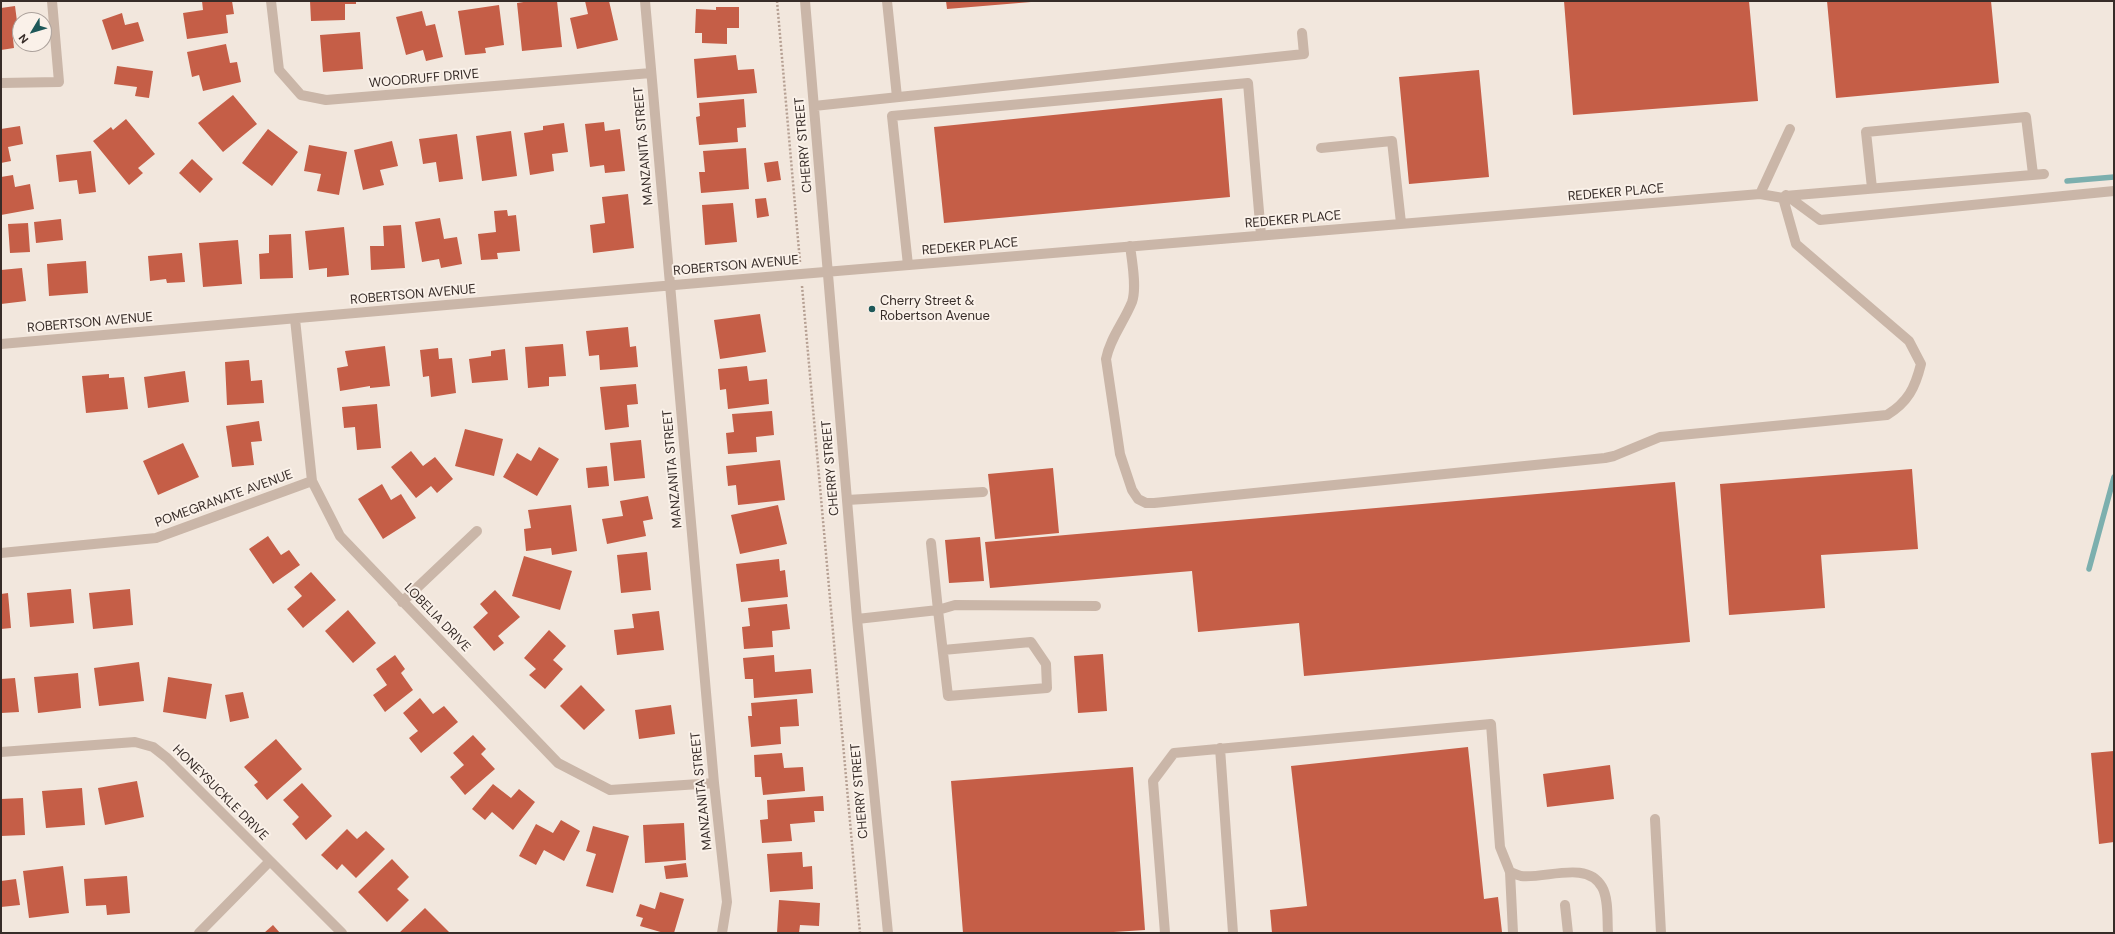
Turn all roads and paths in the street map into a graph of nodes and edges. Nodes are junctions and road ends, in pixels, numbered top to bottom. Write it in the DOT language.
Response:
graph roads {
  1 [pos="52,1"];
  2 [pos="271,1"];
  3 [pos="645,1"];
  4 [pos="777,1"];
  5 [pos="805,1"];
  6 [pos="886,1"];
  7 [pos="1302,33"];
  8 [pos="651,73"];
  9 [pos="1,83"];
  10 [pos="897,97"];
  11 [pos="814,106"];
  12 [pos="1790,129"];
  13 [pos="1321,148"];
  14 [pos="2033,174"];
  15 [pos="2044,174"];
  16 [pos="1872,188"];
  17 [pos="2114,191"];
  18 [pos="1760,194"];
  19 [pos="1785,196"];
  20 [pos="1401,224"];
  21 [pos="1261,235"];
  22 [pos="1130,246"];
  23 [pos="908,265"];
  24 [pos="828,272"];
  25 [pos="801,274"];
  26 [pos="669,285"];
  27 [pos="295,319"];
  28 [pos="1,344"];
  29 [pos="312,481"];
  30 [pos="983,492"];
  31 [pos="847,500"];
  32 [pos="477,531"];
  33 [pos="931,543"];
  34 [pos="1,553"];
  35 [pos="402,602"];
  36 [pos="1096,606"];
  37 [pos="938,610"];
  38 [pos="857,619"];
  39 [pos="943,650"];
  40 [pos="1220,748"];
  41 [pos="1,752"];
  42 [pos="714,783"];
  43 [pos="1655,819"];
  44 [pos="270,861"];
  45 [pos="1510,872"];
  46 [pos="1565,906"];
  47 [pos="199,933"];
  48 [pos="342,933"];
  49 [pos="722,933"];
  50 [pos="860,933"];
  51 [pos="888,933"];
  52 [pos="1165,933"];
  53 [pos="1233,933"];
  54 [pos="1513,933"];
  55 [pos="1568,933"];
  56 [pos="1608,933"];
  57 [pos="1660,933"];
  1 -- 9 [label="street"];
  2 -- 8 [label="street, WOODRUFF DRIVE"];
  3 -- 8 [label="street, MANZANITA STREET"];
  4 -- 25 [label="path"];
  5 -- 11 [label="street, CHERRY STREET"];
  6 -- 10 [label="street"];
  7 -- 10 [label="street"];
  8 -- 26 [label="street, MANZANITA STREET"];
  10 -- 11 [label="street"];
  11 -- 24 [label="street, CHERRY STREET"];
  12 -- 18 [label="street"];
  13 -- 20 [label="street"];
  14 -- 15 [label="street"];
  14 -- 16 [label="street"];
  14 -- 16 [label="street"];
  16 -- 19 [label="street"];
  17 -- 19 [label="street"];
  18 -- 19 [label="street"];
  18 -- 20 [label="street, REDEKER PLACE"];
  19 -- 22 [label="street"];
  20 -- 21 [label="street, REDEKER PLACE"];
  21 -- 22 [label="street, REDEKER PLACE"];
  21 -- 23 [label="street"];
  22 -- 23 [label="street, REDEKER PLACE"];
  23 -- 24 [label="street, REDEKER PLACE"];
  24 -- 25 [label="street, ROBERTSON AVENUE"];
  24 -- 31 [label="street, CHERRY STREET"];
  25 -- 26 [label="street, ROBERTSON AVENUE"];
  25 -- 50 [label="path"];
  26 -- 27 [label="street, ROBERTSON AVENUE"];
  26 -- 42 [label="street, MANZANITA STREET"];
  27 -- 28 [label="street, ROBERTSON AVENUE"];
  27 -- 29 [label="street, LOBELIA DRIVE"];
  29 -- 34 [label="street, POMEGRANATE AVENUE"];
  29 -- 35 [label="street, LOBELIA DRIVE"];
  30 -- 31 [label="street"];
  31 -- 38 [label="street, CHERRY STREET"];
  32 -- 35 [label="street"];
  33 -- 37 [label="street"];
  35 -- 42 [label="street, LOBELIA DRIVE"];
  36 -- 37 [label="street"];
  37 -- 38 [label="street"];
  37 -- 39 [label="street"];
  38 -- 51 [label="street, CHERRY STREET"];
  39 -- 39 [label="street"];
  40 -- 45 [label="street"];
  40 -- 52 [label="street"];
  40 -- 53 [label="street"];
  41 -- 44 [label="street, HONEYSUCKLE DRIVE"];
  42 -- 49 [label="street, MANZANITA STREET"];
  43 -- 57 [label="street"];
  44 -- 47 [label="street"];
  44 -- 48 [label="street, HONEYSUCKLE DRIVE"];
  45 -- 54 [label="street"];
  45 -- 56 [label="street"];
  46 -- 55 [label="street"];
}
